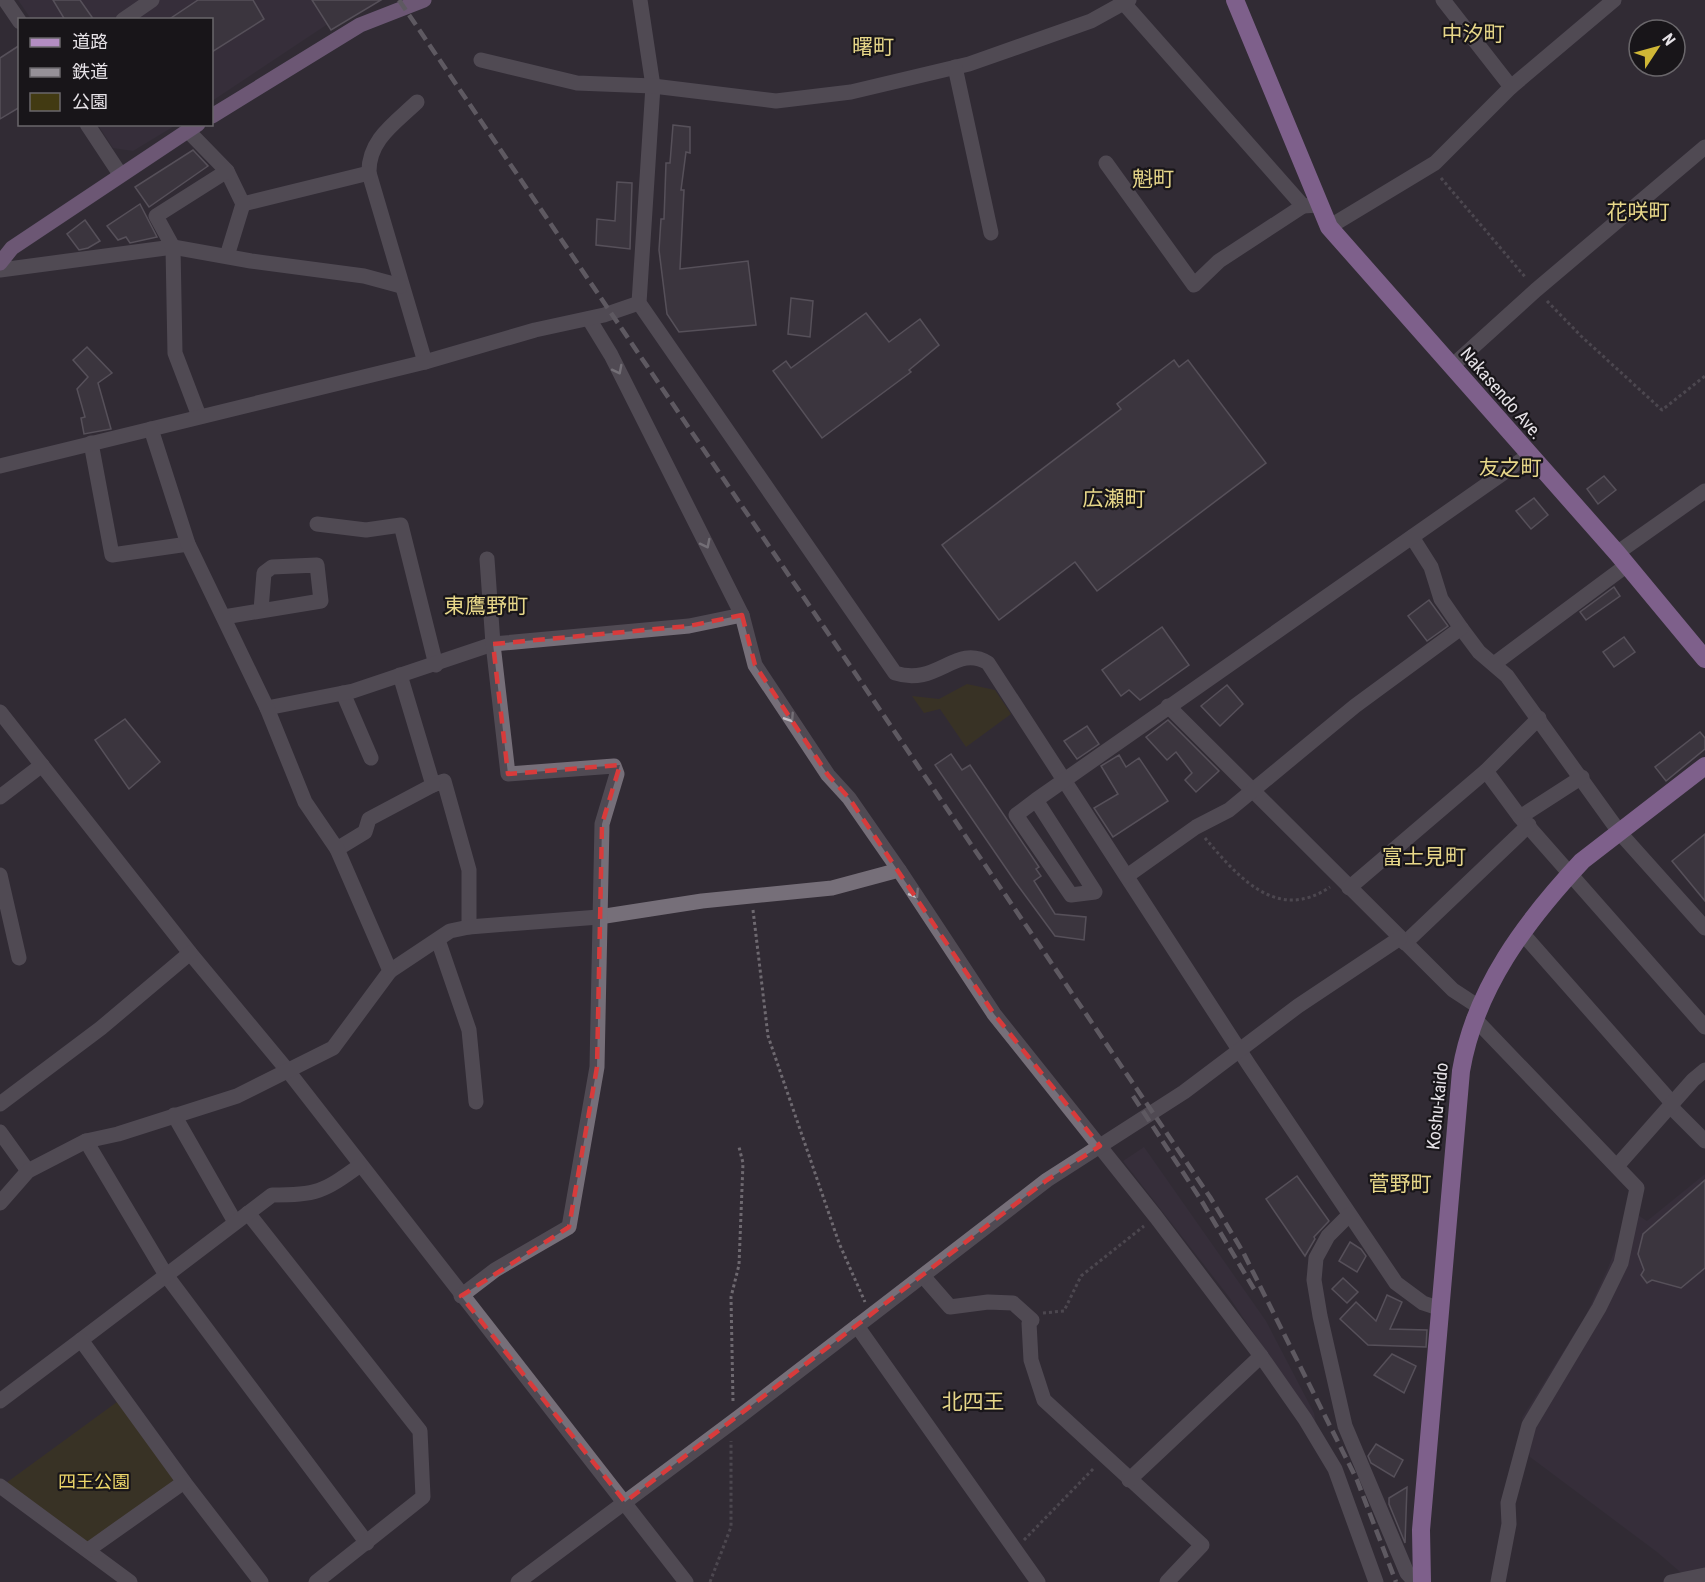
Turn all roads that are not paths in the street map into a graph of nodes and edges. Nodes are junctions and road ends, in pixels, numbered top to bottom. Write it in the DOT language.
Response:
graph roads {
  1 [pos="5,0"];
  2 [pos="152,0"];
  3 [pos="424,0"];
  4 [pos="640,0"];
  5 [pos="1235,0"];
  6 [pos="1443,0"];
  7 [pos="1614,0"];
  8 [pos="1125,1"];
  9 [pos="126,18"];
  10 [pos="18,19"];
  11 [pos="482,60"];
  12 [pos="956,67"];
  13 [pos="653,86"];
  14 [pos="1511,87"];
  15 [pos="417,102"];
  16 [pos="213,115"];
  17 [pos="88,126"];
  18 [pos="193,128"];
  19 [pos="1705,147"];
  20 [pos="1106,163"];
  21 [pos="227,171"];
  22 [pos="369,172"];
  23 [pos="120,174"];
  24 [pos="243,204"];
  25 [pos="1311,206"];
  26 [pos="1329,227"];
  27 [pos="992,233"];
  28 [pos="173,247"];
  29 [pos="228,256"];
  30 [pos="0,263"];
  31 [pos="0,270"];
  32 [pos="401,286"];
  33 [pos="639,303"];
  34 [pos="589,319"];
  35 [pos="425,362"];
  36 [pos="1452,366"];
  37 [pos="200,416"];
  38 [pos="151,429"];
  39 [pos="91,443"];
  40 [pos="1529,455"];
  41 [pos="0,466"];
  42 [pos="1705,490"];
  43 [pos="317,524"];
  44 [pos="1412,537"];
  45 [pos="188,544"];
  46 [pos="487,559"];
  47 [pos="1622,559"];
  48 [pos="261,610"];
  49 [pos="742,615"];
  50 [pos="224,617"];
  51 [pos="1461,628"];
  52 [pos="493,644"];
  53 [pos="1705,659"];
  54 [pos="1494,664"];
  55 [pos="436,665"];
  56 [pos="400,675"];
  57 [pos="343,693"];
  58 [pos="1168,706"];
  59 [pos="267,708"];
  60 [pos="0,712"];
  61 [pos="1539,718"];
  62 [pos="371,758"];
  63 [pos="42,765"];
  64 [pos="1705,766"];
  65 [pos="1486,771"];
  66 [pos="1582,777"];
  67 [pos="1065,780"];
  68 [pos="433,784"];
  69 [pos="1254,791"];
  70 [pos="0,797"];
  71 [pos="1036,800"];
  72 [pos="1524,821"];
  73 [pos="1620,833"];
  74 [pos="338,849"];
  75 [pos="899,870"];
  76 [pos="0,875"];
  77 [pos="1570,875"];
  78 [pos="1127,876"];
  79 [pos="1345,884"];
  80 [pos="599,917"];
  81 [pos="470,927"];
  82 [pos="1705,928"];
  83 [pos="1522,933"];
  84 [pos="438,940"];
  85 [pos="1402,940"];
  86 [pos="190,953"];
  87 [pos="19,958"];
  88 [pos="390,971"];
  89 [pos="1477,1013"];
  90 [pos="1705,1027"];
  91 [pos="1705,1070"];
  92 [pos="288,1071"];
  93 [pos="476,1102"];
  94 [pos="0,1104"];
  95 [pos="1671,1105"];
  96 [pos="174,1115"];
  97 [pos="0,1132"];
  98 [pos="86,1141"];
  99 [pos="1705,1141"];
  100 [pos="1100,1146"];
  101 [pos="359,1166"];
  102 [pos="1617,1166"];
  103 [pos="28,1171"];
  104 [pos="0,1203"];
  105 [pos="1349,1215"];
  106 [pos="242,1218"];
  107 [pos="166,1275"];
  108 [pos="923,1276"];
  109 [pos="461,1296"];
  110 [pos="1441,1309"];
  111 [pos="857,1326"];
  112 [pos="81,1340"];
  113 [pos="1261,1356"];
  114 [pos="0,1401"];
  115 [pos="1129,1480"];
  116 [pos="184,1482"];
  117 [pos="0,1486"];
  118 [pos="625,1502"];
  119 [pos="367,1543"];
  120 [pos="88,1550"];
  121 [pos="1705,1575"];
  122 [pos="130,1582"];
  123 [pos="261,1582"];
  124 [pos="316,1582"];
  125 [pos="518,1582"];
  126 [pos="686,1582"];
  127 [pos="1038,1582"];
  128 [pos="1167,1582"];
  129 [pos="1376,1582"];
  130 [pos="1415,1582"];
  131 [pos="1422,1582"];
  132 [pos="1498,1582"];
  133 [pos="1671,1582"];
  1 -- 10 [label="street"];
  2 -- 9 [label="street"];
  3 -- 16 [label="main road"];
  4 -- 13 [label="street"];
  5 -- 25 [label="highway, Nakasendo Ave."];
  6 -- 14 [label="street"];
  7 -- 14 [label="street"];
  8 -- 12 [label="street"];
  8 -- 25 [label="street"];
  11 -- 13 [label="street"];
  12 -- 13 [label="street"];
  12 -- 27 [label="street"];
  13 -- 33 [label="street"];
  14 -- 26 [label="street"];
  15 -- 22 [label="street"];
  17 -- 23 [label="street"];
  18 -- 21 [label="street"];
  18 -- 23 [label="main road"];
  19 -- 36 [label="street"];
  20 -- 25 [label="street"];
  21 -- 24 [label="street"];
  21 -- 28 [label="street"];
  22 -- 24 [label="street"];
  22 -- 32 [label="street"];
  23 -- 30 [label="main road"];
  24 -- 29 [label="street"];
  25 -- 26 [label="highway, Nakasendo Ave."];
  26 -- 36 [label="highway, Nakasendo Ave."];
  28 -- 29 [label="street"];
  28 -- 31 [label="street"];
  28 -- 37 [label="street"];
  29 -- 32 [label="street"];
  32 -- 35 [label="street"];
  33 -- 34 [label="street"];
  33 -- 67 [label="street"];
  34 -- 35 [label="street"];
  34 -- 49 [label="street, one-way"];
  35 -- 37 [label="street"];
  36 -- 40 [label="highway, Nakasendo Ave."];
  37 -- 38 [label="street"];
  38 -- 39 [label="street"];
  38 -- 45 [label="street"];
  39 -- 41 [label="street"];
  39 -- 45 [label="street"];
  40 -- 44 [label="street"];
  40 -- 47 [label="highway, Nakasendo Ave."];
  42 -- 47 [label="street"];
  43 -- 55 [label="street"];
  44 -- 51 [label="street"];
  44 -- 58 [label="street"];
  45 -- 50 [label="street"];
  46 -- 52 [label="street"];
  47 -- 53 [label="highway, Nakasendo Ave."];
  47 -- 54 [label="street"];
  48 -- 48 [label="street"];
  48 -- 50 [label="street"];
  49 -- 52 [label="street"];
  49 -- 75 [label="street, one-way"];
  50 -- 59 [label="street"];
  51 -- 54 [label="street"];
  51 -- 69 [label="street"];
  52 -- 55 [label="street"];
  52 -- 80 [label="street"];
  54 -- 61 [label="street"];
  55 -- 56 [label="street"];
  56 -- 57 [label="street"];
  56 -- 68 [label="street"];
  57 -- 59 [label="street"];
  57 -- 62 [label="street"];
  58 -- 67 [label="street"];
  58 -- 69 [label="street"];
  59 -- 74 [label="street"];
  60 -- 63 [label="street"];
  61 -- 65 [label="street"];
  61 -- 66 [label="street"];
  63 -- 70 [label="street"];
  63 -- 86 [label="street"];
  64 -- 73 [label="highway, Koshu-kaido"];
  65 -- 72 [label="street"];
  65 -- 79 [label="street"];
  66 -- 72 [label="street"];
  66 -- 73 [label="street"];
  67 -- 71 [label="street"];
  67 -- 78 [label="street"];
  68 -- 74 [label="street"];
  68 -- 81 [label="street"];
  69 -- 78 [label="street"];
  69 -- 79 [label="street"];
  71 -- 71 [label="street"];
  72 -- 77 [label="street"];
  72 -- 85 [label="street"];
  73 -- 77 [label="highway, Koshu-kaido"];
  73 -- 82 [label="street"];
  74 -- 88 [label="street"];
  75 -- 80 [label="street"];
  75 -- 100 [label="street, one-way"];
  76 -- 87 [label="street"];
  77 -- 83 [label="highway, Koshu-kaido"];
  77 -- 90 [label="street"];
  78 -- 105 [label="street"];
  79 -- 85 [label="street"];
  80 -- 81 [label="street"];
  80 -- 109 [label="street"];
  81 -- 84 [label="street"];
  83 -- 89 [label="highway, Koshu-kaido"];
  83 -- 95 [label="street"];
  84 -- 88 [label="street"];
  84 -- 93 [label="street"];
  85 -- 89 [label="street"];
  85 -- 100 [label="street"];
  86 -- 92 [label="street"];
  86 -- 94 [label="street"];
  88 -- 92 [label="street"];
  89 -- 102 [label="street"];
  89 -- 110 [label="highway, Koshu-kaido"];
  91 -- 95 [label="street"];
  92 -- 96 [label="street"];
  92 -- 101 [label="street"];
  95 -- 99 [label="street"];
  95 -- 102 [label="street"];
  96 -- 98 [label="street"];
  96 -- 106 [label="street"];
  97 -- 103 [label="street"];
  98 -- 103 [label="street"];
  98 -- 107 [label="street"];
  100 -- 108 [label="street"];
  100 -- 113 [label="street"];
  101 -- 106 [label="street"];
  101 -- 109 [label="street"];
  102 -- 132 [label="street"];
  103 -- 104 [label="street"];
  105 -- 110 [label="street"];
  105 -- 130 [label="street"];
  106 -- 107 [label="street"];
  106 -- 119 [label="street"];
  107 -- 112 [label="street"];
  107 -- 119 [label="street"];
  108 -- 111 [label="street"];
  108 -- 115 [label="street"];
  109 -- 118 [label="street"];
  110 -- 131 [label="highway, Koshu-kaido"];
  111 -- 118 [label="street"];
  111 -- 127 [label="street"];
  112 -- 114 [label="street"];
  112 -- 116 [label="street"];
  113 -- 115 [label="street"];
  113 -- 129 [label="street"];
  115 -- 128 [label="street"];
  116 -- 120 [label="street"];
  116 -- 123 [label="street"];
  117 -- 120 [label="street"];
  118 -- 125 [label="street"];
  118 -- 126 [label="street"];
  119 -- 124 [label="street"];
  120 -- 122 [label="street"];
  121 -- 133 [label="street"];
}
